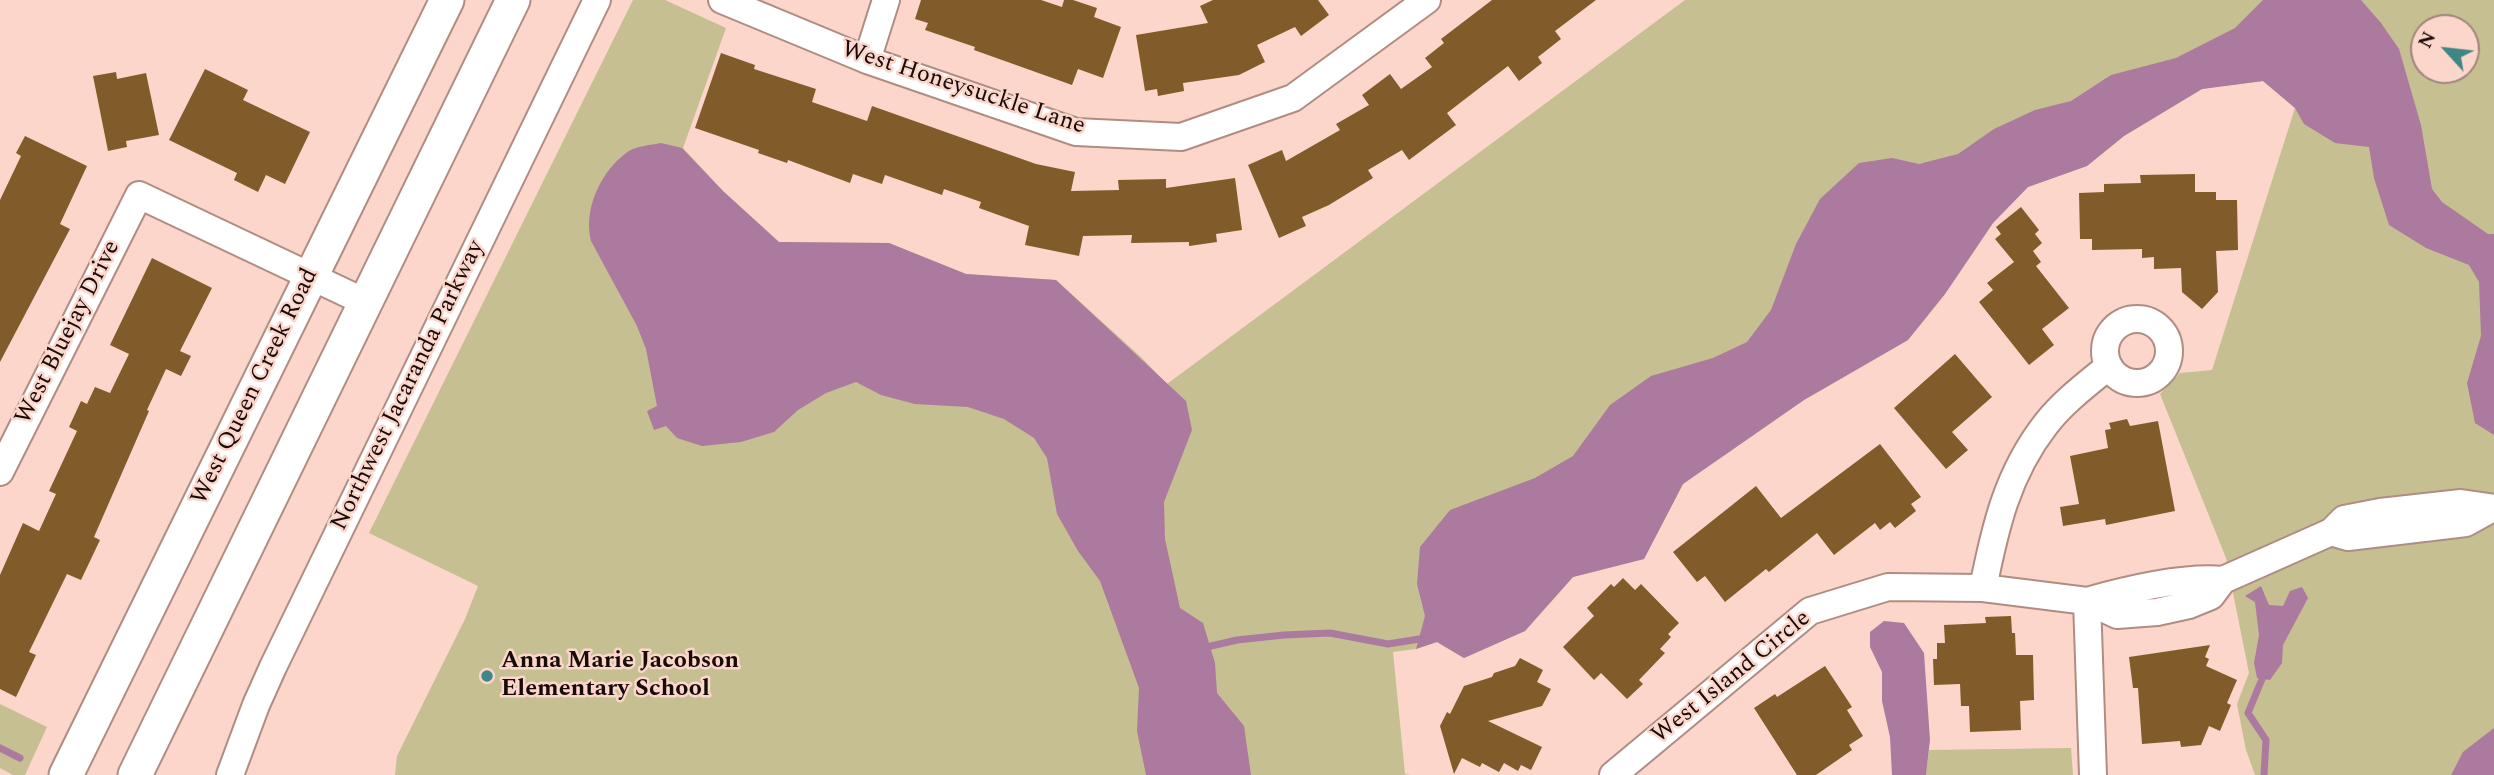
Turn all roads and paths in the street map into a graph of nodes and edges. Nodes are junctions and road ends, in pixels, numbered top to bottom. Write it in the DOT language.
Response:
graph roads {
  1 [pos="447,0"];
  2 [pos="513,0"];
  3 [pos="597,0"];
  4 [pos="722,0"];
  5 [pos="886,0"];
  6 [pos="1427,0"];
  7 [pos="867,60"];
  8 [pos="311,276"];
  9 [pos="365,302"];
  10 [pos="2109,366"];
  11 [pos="0,472"];
  12 [pos="2493,508"];
  13 [pos="1983,588"];
  14 [pos="2087,601"];
  15 [pos="66,775"];
  16 [pos="135,775"];
  17 [pos="230,775"];
  18 [pos="1614,775"];
  19 [pos="2092,775"];
  1 -- 8 [label="main road, West Queen Creek Road"];
  2 -- 9 [label="main road"];
  3 -- 17 [label="street, Northwest Jacaranda Parkway"];
  4 -- 7 [label="street, West Honeysuckle Lane"];
  5 -- 7 [label="street"];
  6 -- 7 [label="street, West Honeysuckle Lane"];
  8 -- 9 [label="street"];
  8 -- 11 [label="street, West Bluejay Drive"];
  8 -- 15 [label="main road, West Queen Creek Road"];
  9 -- 16 [label="main road"];
  10 -- 13 [label="street"];
  12 -- 14 [label="street, West Island Circle"];
  13 -- 14 [label="street, West Island Circle"];
  13 -- 18 [label="street, West Island Circle"];
  14 -- 19 [label="street"];
}
